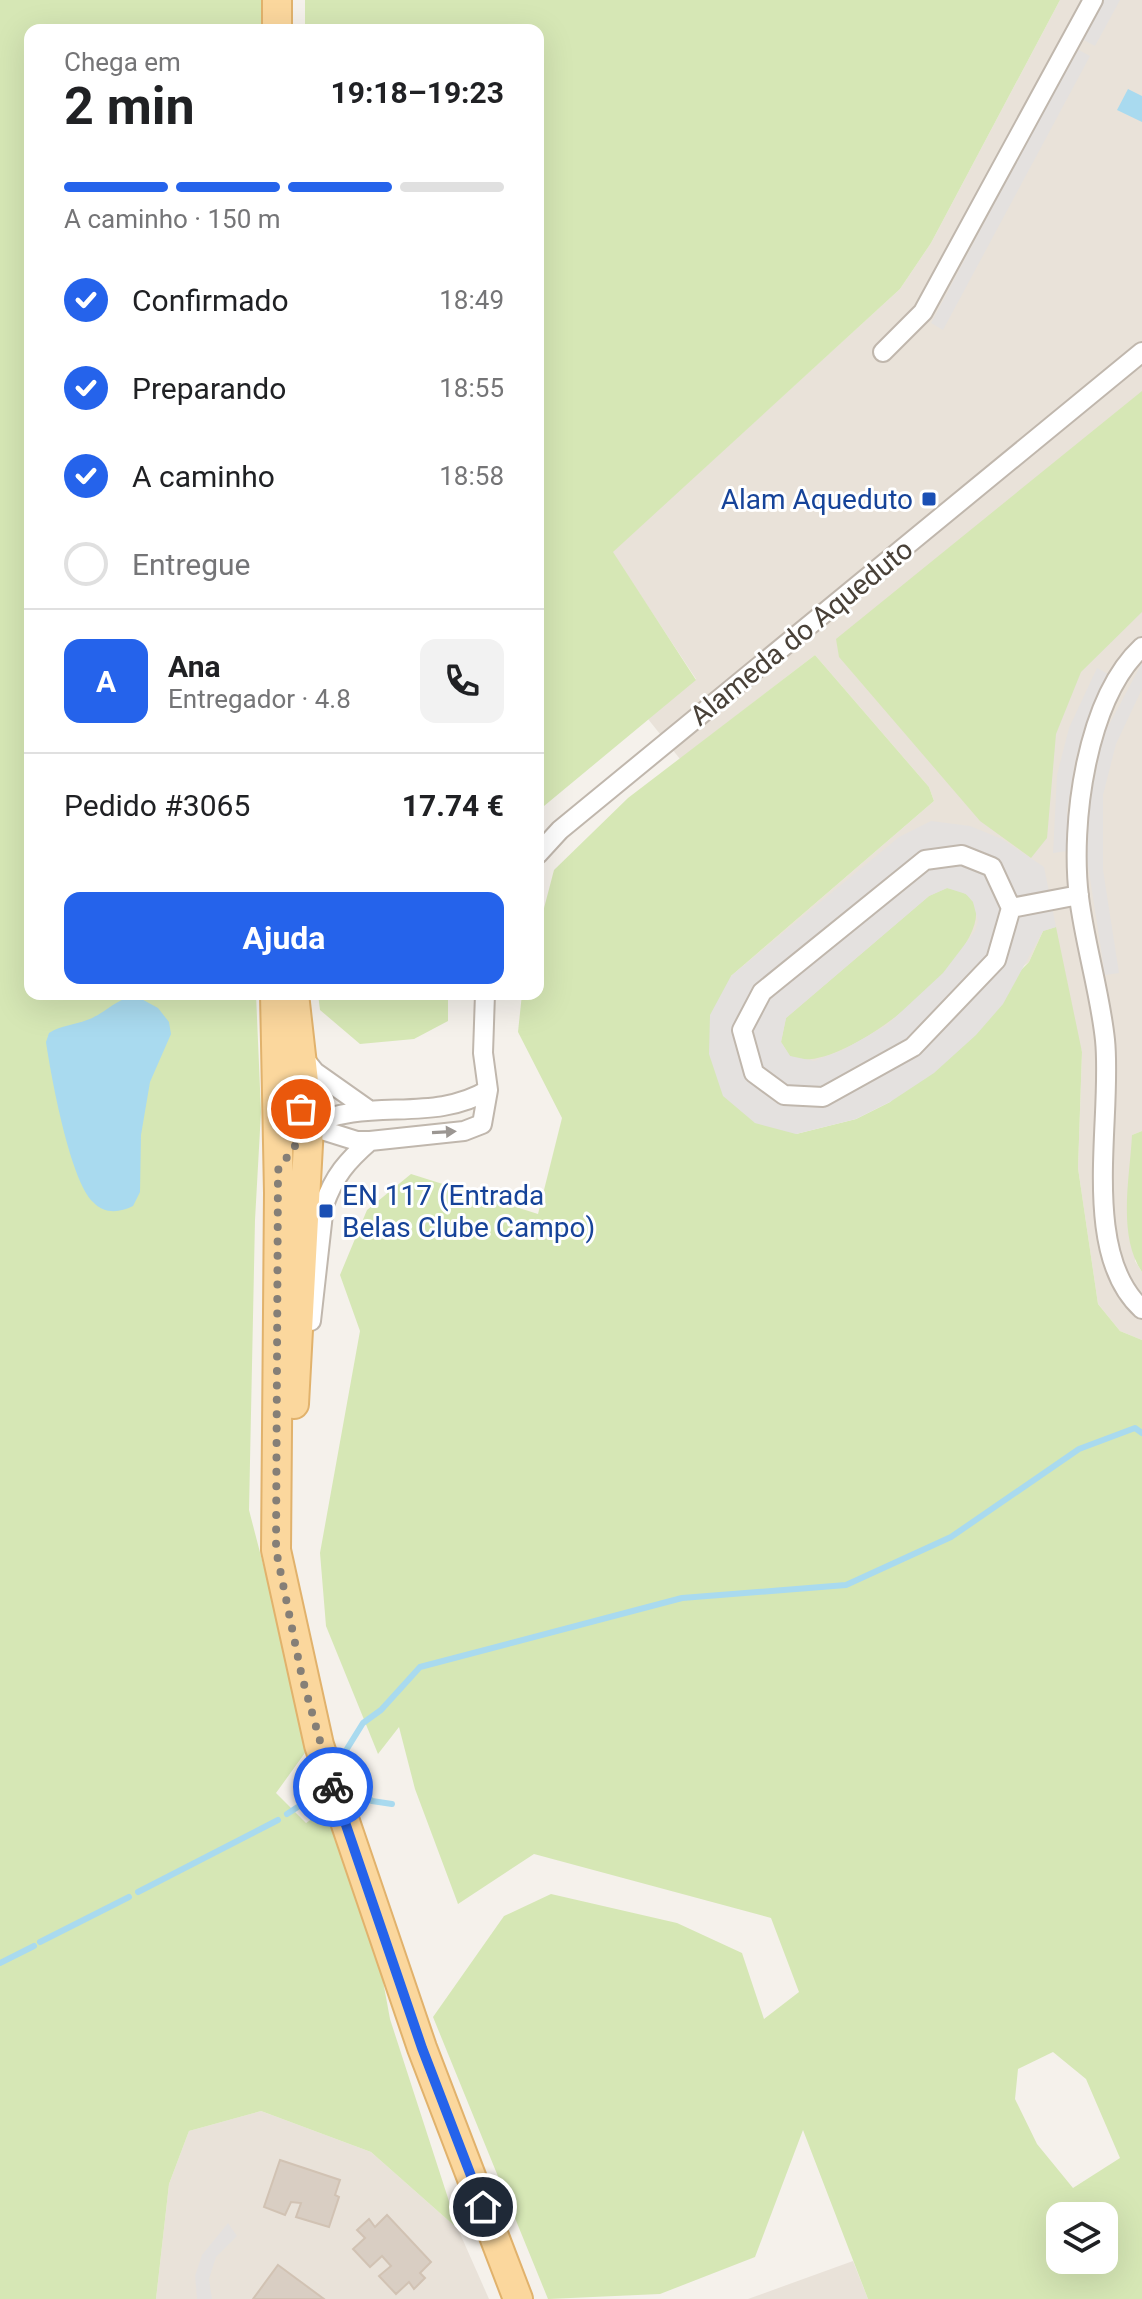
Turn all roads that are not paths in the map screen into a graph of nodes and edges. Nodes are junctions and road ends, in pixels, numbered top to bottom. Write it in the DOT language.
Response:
graph roads {
  1 [pos="277,0"];
  2 [pos="1093,0"];
  3 [pos="277,24"];
  4 [pos="883,352"];
  5 [pos="1142,352"];
  6 [pos="1142,647"];
  7 [pos="544,847"];
  8 [pos="1079,895"];
  9 [pos="1011,908"];
  10 [pos="277,1000"];
  11 [pos="278,1000"];
  12 [pos="295,1000"];
  13 [pos="485,1000"];
  14 [pos="301,1054"];
  15 [pos="488,1090"];
  16 [pos="366,1108"];
  17 [pos="309,1126"];
  18 [pos="370,1141"];
  19 [pos="278,1170"];
  20 [pos="1142,1309"];
  21 [pos="295,1383"];
  22 [pos="286,1605"];
  23 [pos="518,2299"];
  1 -- 3 [label="main road"];
  2 -- 4 [label="street"];
  5 -- 7 [label="street, Alameda do Aqueduto"];
  6 -- 8 [label="street"];
  8 -- 9 [label="street"];
  8 -- 20 [label="street"];
  9 -- 9 [label="street"];
  10 -- 19 [label="main road"];
  11 -- 17 [label="main road"];
  12 -- 14 [label="main road"];
  13 -- 15 [label="street"];
  14 -- 16 [label="street"];
  14 -- 17 [label="main road"];
  15 -- 16 [label="street"];
  18 -- 15 [label="street, one-way"];
  16 -- 17 [label="street"];
  17 -- 18 [label="street"];
  17 -- 19 [label="main road"];
  17 -- 21 [label="main road"];
  18 -- 21 [label="street"];
  19 -- 22 [label="main road"];
  21 -- 22 [label="main road"];
  22 -- 23 [label="main road"];
}
